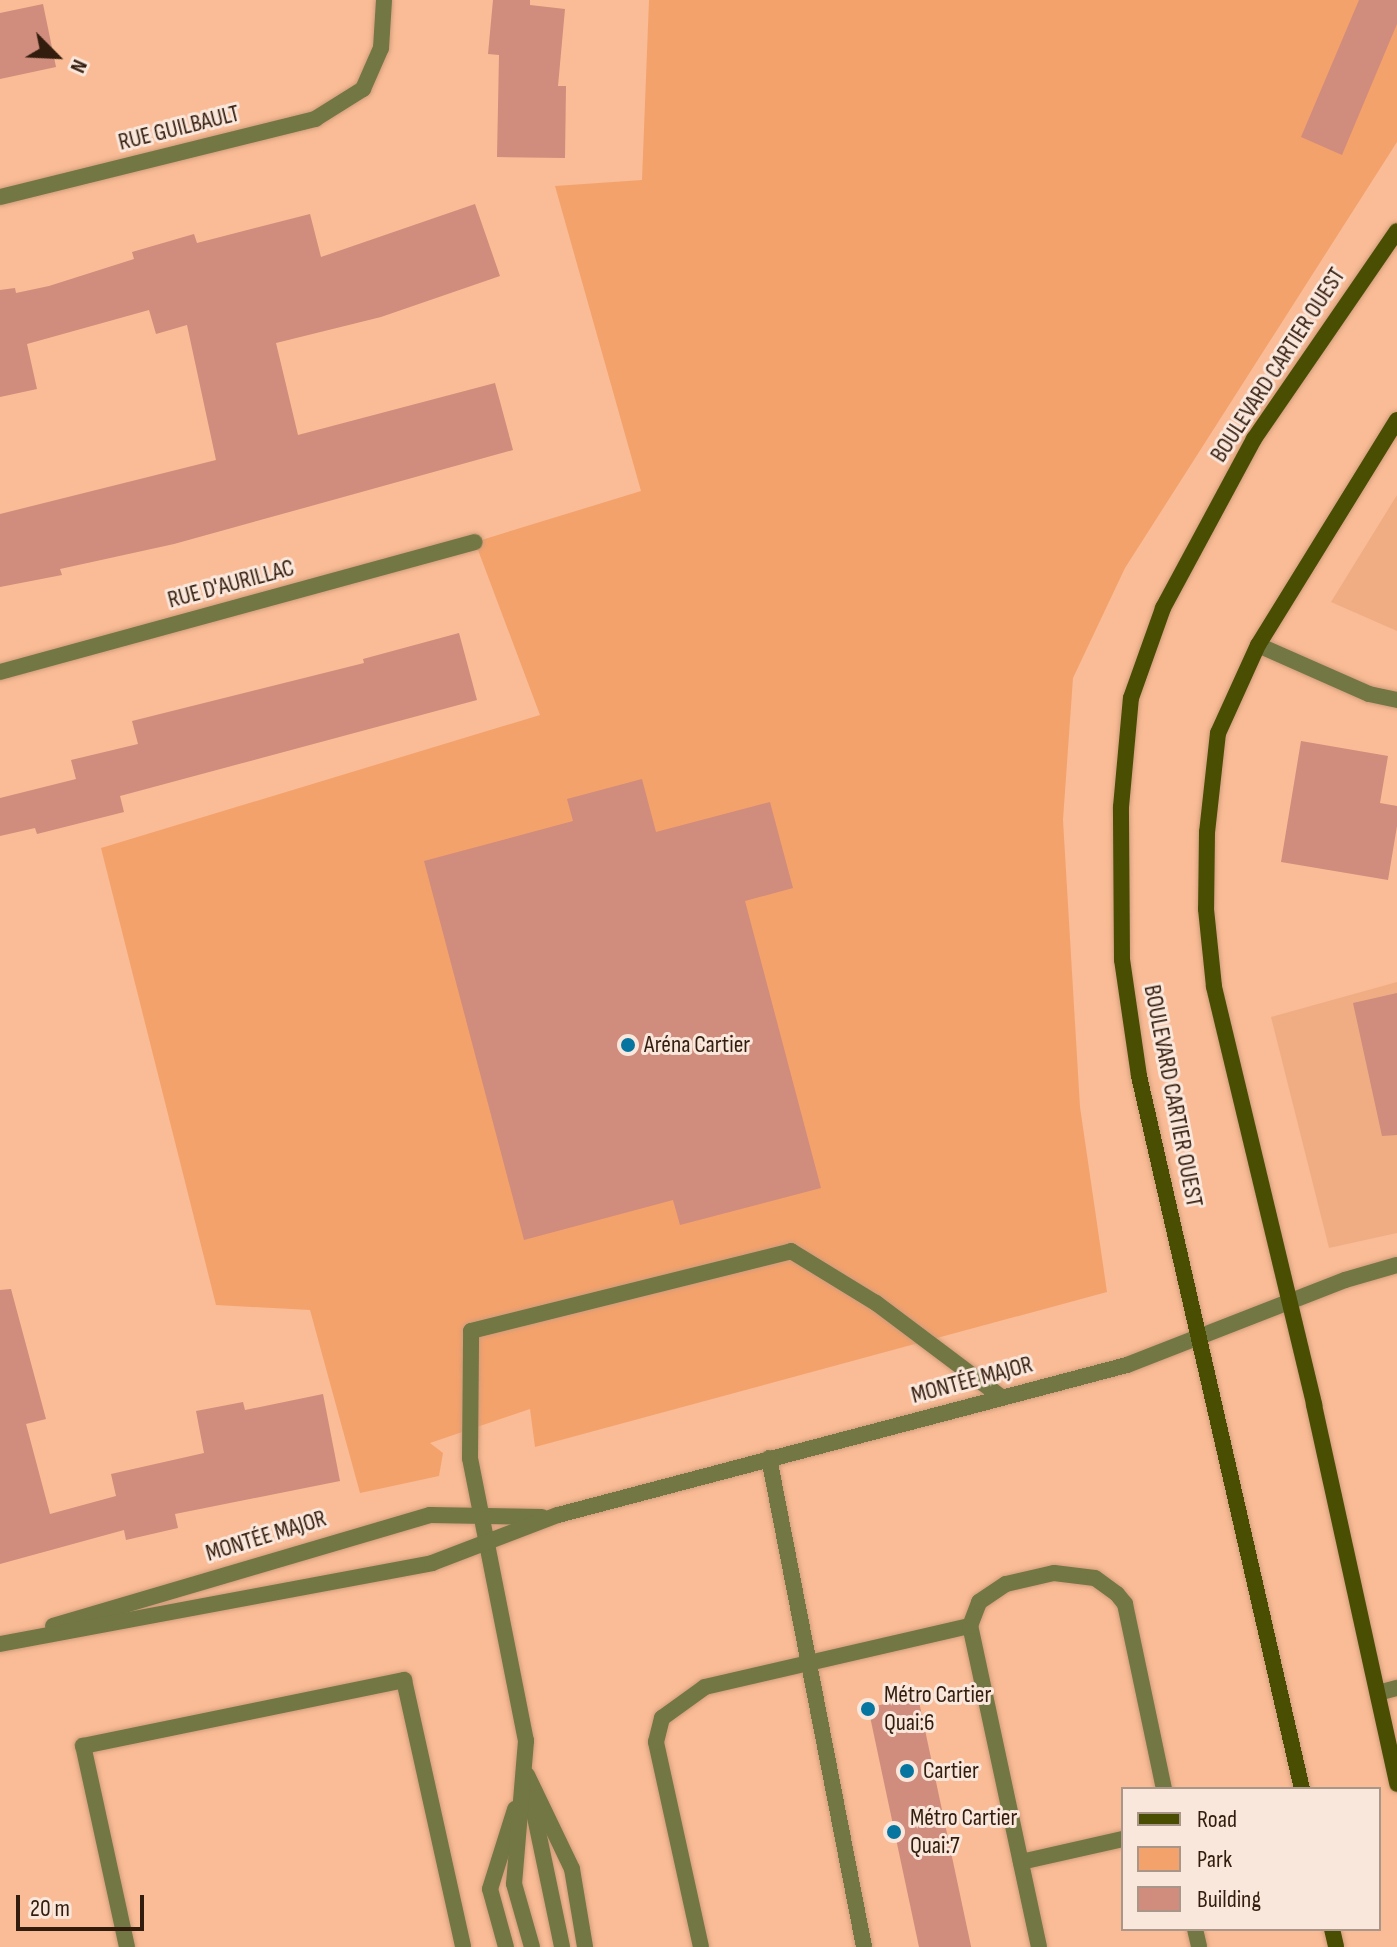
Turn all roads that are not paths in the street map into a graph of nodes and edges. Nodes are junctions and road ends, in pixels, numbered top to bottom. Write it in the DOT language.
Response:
graph roads {
  1 [pos="384,0"];
  2 [pos="0,197"];
  3 [pos="1397,231"];
  4 [pos="1397,420"];
  5 [pos="475,542"];
  6 [pos="1258,645"];
  7 [pos="0,672"];
  8 [pos="1397,700"];
  9 [pos="1397,1265"];
  10 [pos="1290,1304"];
  11 [pos="1201,1337"];
  12 [pos="1000,1396"];
  13 [pos="769,1458"];
  14 [pos="481,1514"];
  15 [pos="551,1518"];
  16 [pos="487,1542"];
  17 [pos="970,1626"];
  18 [pos="0,1643"];
  19 [pos="807,1663"];
  20 [pos="1397,1688"];
  21 [pos="1378,1693"];
  22 [pos="527,1773"];
  23 [pos="1397,1784"];
  24 [pos="1164,1787"];
  25 [pos="1302,1787"];
  26 [pos="1121,1839"];
  27 [pos="1021,1862"];
  28 [pos="127,1947"];
  29 [pos="463,1947"];
  30 [pos="506,1947"];
  31 [pos="532,1947"];
  32 [pos="562,1947"];
  33 [pos="585,1947"];
  34 [pos="701,1947"];
  35 [pos="864,1947"];
  36 [pos="1039,1947"];
  1 -- 2 [label="street, RUE GUILBAULT"];
  3 -- 11 [label="street, BOULEVARD CARTIER OUEST"];
  4 -- 6 [label="street"];
  5 -- 7 [label="street, RUE D'AURILLAC"];
  6 -- 8 [label="street"];
  6 -- 10 [label="street"];
  9 -- 10 [label="street, MONTÉE MAJOR"];
  10 -- 11 [label="street, MONTÉE MAJOR"];
  10 -- 21 [label="street"];
  11 -- 12 [label="street, MONTÉE MAJOR"];
  11 -- 25 [label="street, BOULEVARD CARTIER OUEST"];
  12 -- 13 [label="street, MONTÉE MAJOR"];
  12 -- 14 [label="street"];
  13 -- 15 [label="street, MONTÉE MAJOR"];
  13 -- 19 [label="street"];
  14 -- 15 [label="street, MONTÉE MAJOR"];
  14 -- 16 [label="street"];
  14 -- 18 [label="street, MONTÉE MAJOR"];
  15 -- 16 [label="street, MONTÉE MAJOR"];
  16 -- 18 [label="street, MONTÉE MAJOR"];
  16 -- 22 [label="street"];
  17 -- 19 [label="street"];
  17 -- 24 [label="street"];
  17 -- 27 [label="street"];
  19 -- 34 [label="street"];
  19 -- 35 [label="street"];
  20 -- 21 [label="street"];
  21 -- 23 [label="street"];
  22 -- 30 [label="street"];
  22 -- 31 [label="street"];
  22 -- 32 [label="street"];
  22 -- 33 [label="street"];
  26 -- 27 [label="street"];
  27 -- 36 [label="street"];
  28 -- 29 [label="street"];
}
